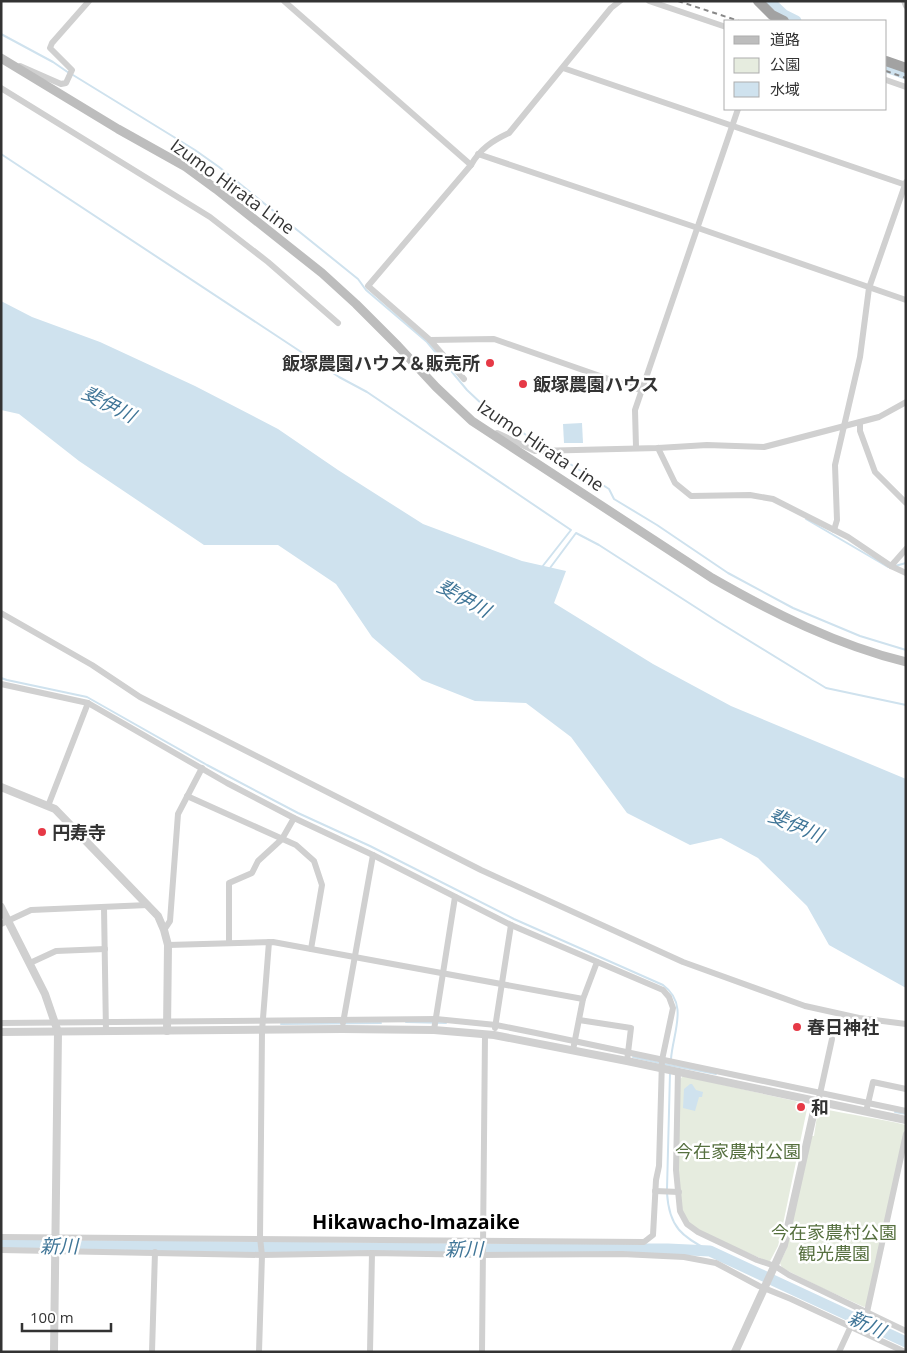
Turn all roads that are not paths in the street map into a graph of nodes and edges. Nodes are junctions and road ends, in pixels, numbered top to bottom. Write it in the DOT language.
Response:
graph roads {
  1 [pos="89,1"];
  2 [pos="284,1"];
  3 [pos="620,1"];
  4 [pos="649,1"];
  5 [pos="758,1"];
  6 [pos="904,1"];
  7 [pos="906,6"];
  8 [pos="782,20"];
  9 [pos="724,25"];
  10 [pos="1,58"];
  11 [pos="887,61"];
  12 [pos="563,68"];
  13 [pos="906,68"];
  14 [pos="887,80"];
  15 [pos="906,87"];
  16 [pos="1,88"];
  17 [pos="738,110"];
  18 [pos="732,127"];
  19 [pos="478,154"];
  20 [pos="471,165"];
  21 [pos="905,184"];
  22 [pos="698,228"];
  23 [pos="869,288"];
  24 [pos="906,300"];
  25 [pos="338,323"];
  26 [pos="430,340"];
  27 [pos="464,379"];
  28 [pos="642,391"];
  29 [pos="906,402"];
  30 [pos="472,421"];
  31 [pos="860,423"];
  32 [pos="844,426"];
  33 [pos="636,447"];
  34 [pos="658,448"];
  35 [pos="906,503"];
  36 [pos="834,530"];
  37 [pos="906,549"];
  38 [pos="890,566"];
  39 [pos="906,574"];
  40 [pos="1,613"];
  41 [pos="906,662"];
  42 [pos="1,684"];
  43 [pos="88,703"];
  44 [pos="202,768"];
  45 [pos="1,787"];
  46 [pos="188,796"];
  47 [pos="48,806"];
  48 [pos="294,818"];
  49 [pos="282,839"];
  50 [pos="373,855"];
  51 [pos="455,897"];
  52 [pos="148,905"];
  53 [pos="104,907"];
  54 [pos="1,908"];
  55 [pos="5,923"];
  56 [pos="512,925"];
  57 [pos="164,930"];
  58 [pos="269,942"];
  59 [pos="229,943"];
  60 [pos="168,945"];
  61 [pos="105,949"];
  62 [pos="311,949"];
  63 [pos="354,958"];
  64 [pos="597,962"];
  65 [pos="30,963"];
  66 [pos="443,973"];
  67 [pos="502,984"];
  68 [pos="583,999"];
  69 [pos="436,1019"];
  70 [pos="263,1020"];
  71 [pos="344,1020"];
  72 [pos="579,1020"];
  73 [pos="167,1021"];
  74 [pos="54,1022"];
  75 [pos="74,1022"];
  76 [pos="106,1022"];
  77 [pos="1,1023"];
  78 [pos="16,1023"];
  79 [pos="906,1024"];
  80 [pos="496,1025"];
  81 [pos="342,1029"];
  82 [pos="434,1030"];
  83 [pos="167,1031"];
  84 [pos="262,1031"];
  85 [pos="1,1032"];
  86 [pos="17,1032"];
  87 [pos="58,1032"];
  88 [pos="74,1032"];
  89 [pos="106,1032"];
  90 [pos="484,1034"];
  91 [pos="494,1034"];
  92 [pos="832,1039"];
  93 [pos="575,1041"];
  94 [pos="573,1050"];
  95 [pos="628,1052"];
  96 [pos="627,1061"];
  97 [pos="662,1064"];
  98 [pos="678,1072"];
  99 [pos="721,1077"];
  100 [pos="784,1084"];
  101 [pos="906,1089"];
  102 [pos="820,1093"];
  103 [pos="782,1094"];
  104 [pos="817,1102"];
  105 [pos="867,1107"];
  106 [pos="906,1111"];
  107 [pos="906,1120"];
  108 [pos="906,1134"];
  109 [pos="657,1191"];
  110 [pos="678,1192"];
  111 [pos="1,1237"];
  112 [pos="56,1239"];
  113 [pos="260,1240"];
  114 [pos="483,1242"];
  115 [pos="1,1250"];
  116 [pos="55,1251"];
  117 [pos="155,1252"];
  118 [pos="372,1253"];
  119 [pos="262,1255"];
  120 [pos="483,1255"];
  121 [pos="774,1268"];
  122 [pos="766,1286"];
  123 [pos="867,1312"];
  124 [pos="851,1326"];
  125 [pos="906,1331"];
  126 [pos="54,1352"];
  127 [pos="152,1352"];
  128 [pos="259,1352"];
  129 [pos="370,1352"];
  130 [pos="482,1352"];
  131 [pos="735,1352"];
  132 [pos="839,1352"];
  133 [pos="905,1352"];
  1 -- 10 [label="street"];
  2 -- 20 [label="street"];
  3 -- 12 [label="street"];
  4 -- 9 [label="street"];
  5 -- 8 [label="highway"];
  6 -- 7 [label="street"];
  10 -- 30 [label="main road, Izumo Hirata Line"];
  11 -- 13 [label="highway"];
  12 -- 18 [label="street"];
  12 -- 19 [label="street"];
  14 -- 15 [label="street"];
  16 -- 25 [label="street"];
  17 -- 18 [label="street"];
  18 -- 21 [label="street"];
  18 -- 22 [label="street"];
  19 -- 20 [label="street"];
  19 -- 22 [label="street"];
  20 -- 26 [label="street"];
  21 -- 23 [label="street"];
  22 -- 23 [label="street"];
  22 -- 28 [label="street"];
  23 -- 24 [label="street"];
  23 -- 32 [label="street"];
  26 -- 27 [label="street"];
  26 -- 28 [label="street"];
  28 -- 33 [label="street"];
  29 -- 31 [label="street"];
  30 -- 33 [label="street"];
  30 -- 41 [label="main road, Izumo Hirata Line"];
  31 -- 32 [label="street"];
  31 -- 35 [label="street"];
  32 -- 34 [label="street"];
  32 -- 36 [label="street"];
  33 -- 34 [label="street"];
  34 -- 36 [label="street"];
  36 -- 38 [label="street"];
  37 -- 38 [label="street"];
  38 -- 39 [label="street"];
  40 -- 79 [label="street"];
  42 -- 43 [label="street"];
  43 -- 44 [label="street"];
  43 -- 47 [label="street"];
  44 -- 46 [label="street"];
  44 -- 48 [label="street"];
  45 -- 47 [label="street"];
  46 -- 49 [label="street"];
  46 -- 57 [label="street"];
  47 -- 52 [label="street"];
  48 -- 49 [label="street"];
  48 -- 50 [label="street"];
  49 -- 59 [label="street"];
  49 -- 62 [label="street"];
  50 -- 51 [label="street"];
  50 -- 63 [label="street"];
  51 -- 56 [label="street"];
  51 -- 66 [label="street"];
  52 -- 53 [label="street"];
  52 -- 57 [label="street"];
  53 -- 55 [label="street"];
  53 -- 61 [label="street"];
  54 -- 55 [label="street"];
  55 -- 65 [label="street"];
  56 -- 64 [label="street"];
  56 -- 67 [label="street"];
  57 -- 60 [label="street"];
  58 -- 59 [label="street"];
  58 -- 62 [label="street"];
  58 -- 70 [label="street"];
  59 -- 60 [label="street"];
  60 -- 73 [label="street"];
  61 -- 65 [label="street"];
  61 -- 76 [label="street"];
  62 -- 63 [label="street"];
  63 -- 66 [label="street"];
  63 -- 71 [label="street"];
  64 -- 68 [label="street"];
  64 -- 97 [label="street"];
  65 -- 74 [label="street"];
  66 -- 67 [label="street"];
  66 -- 69 [label="street"];
  67 -- 68 [label="street"];
  67 -- 80 [label="street"];
  68 -- 72 [label="street"];
  69 -- 71 [label="street"];
  69 -- 80 [label="street"];
  69 -- 82 [label="street"];
  70 -- 71 [label="street"];
  70 -- 73 [label="street"];
  70 -- 84 [label="street"];
  71 -- 81 [label="street"];
  72 -- 93 [label="street"];
  72 -- 95 [label="street"];
  73 -- 76 [label="street"];
  73 -- 83 [label="street"];
  74 -- 75 [label="street"];
  74 -- 78 [label="street"];
  74 -- 87 [label="street"];
  75 -- 76 [label="street"];
  75 -- 88 [label="street"];
  76 -- 89 [label="street"];
  77 -- 78 [label="street"];
  78 -- 86 [label="street"];
  80 -- 91 [label="street"];
  80 -- 93 [label="street"];
  81 -- 82 [label="street"];
  81 -- 84 [label="street"];
  82 -- 90 [label="street"];
  83 -- 84 [label="street"];
  83 -- 89 [label="street"];
  84 -- 113 [label="street"];
  85 -- 86 [label="street"];
  86 -- 87 [label="street"];
  87 -- 88 [label="street"];
  87 -- 112 [label="street"];
  88 -- 89 [label="street"];
  90 -- 91 [label="street"];
  90 -- 114 [label="street"];
  91 -- 94 [label="street"];
  92 -- 102 [label="street"];
  93 -- 94 [label="street"];
  93 -- 95 [label="street"];
  94 -- 96 [label="street"];
  95 -- 96 [label="street"];
  95 -- 97 [label="street"];
  96 -- 97 [label="street"];
  97 -- 98 [label="street"];
  97 -- 99 [label="street"];
  97 -- 109 [label="street"];
  98 -- 99 [label="street"];
  98 -- 110 [label="street"];
  99 -- 100 [label="street"];
  99 -- 103 [label="street"];
  100 -- 102 [label="street"];
  100 -- 103 [label="street"];
  101 -- 105 [label="street"];
  102 -- 104 [label="street"];
  102 -- 105 [label="street"];
  103 -- 104 [label="street"];
  104 -- 105 [label="street"];
  104 -- 121 [label="street"];
  105 -- 106 [label="street"];
  105 -- 107 [label="street"];
  108 -- 123 [label="street"];
  109 -- 110 [label="street"];
  109 -- 114 [label="street"];
  110 -- 121 [label="street"];
  111 -- 112 [label="street"];
  112 -- 113 [label="street"];
  112 -- 116 [label="street"];
  113 -- 114 [label="street"];
  113 -- 119 [label="street"];
  114 -- 120 [label="street"];
  115 -- 116 [label="street"];
  116 -- 117 [label="street"];
  116 -- 126 [label="street"];
  117 -- 119 [label="street"];
  117 -- 127 [label="street"];
  118 -- 119 [label="street"];
  118 -- 120 [label="street"];
  118 -- 129 [label="street"];
  119 -- 128 [label="street"];
  120 -- 122 [label="street"];
  120 -- 130 [label="street"];
  121 -- 122 [label="street"];
  121 -- 123 [label="street"];
  122 -- 124 [label="street"];
  122 -- 131 [label="street"];
  123 -- 125 [label="street"];
  124 -- 132 [label="street"];
  124 -- 133 [label="street"];
}
